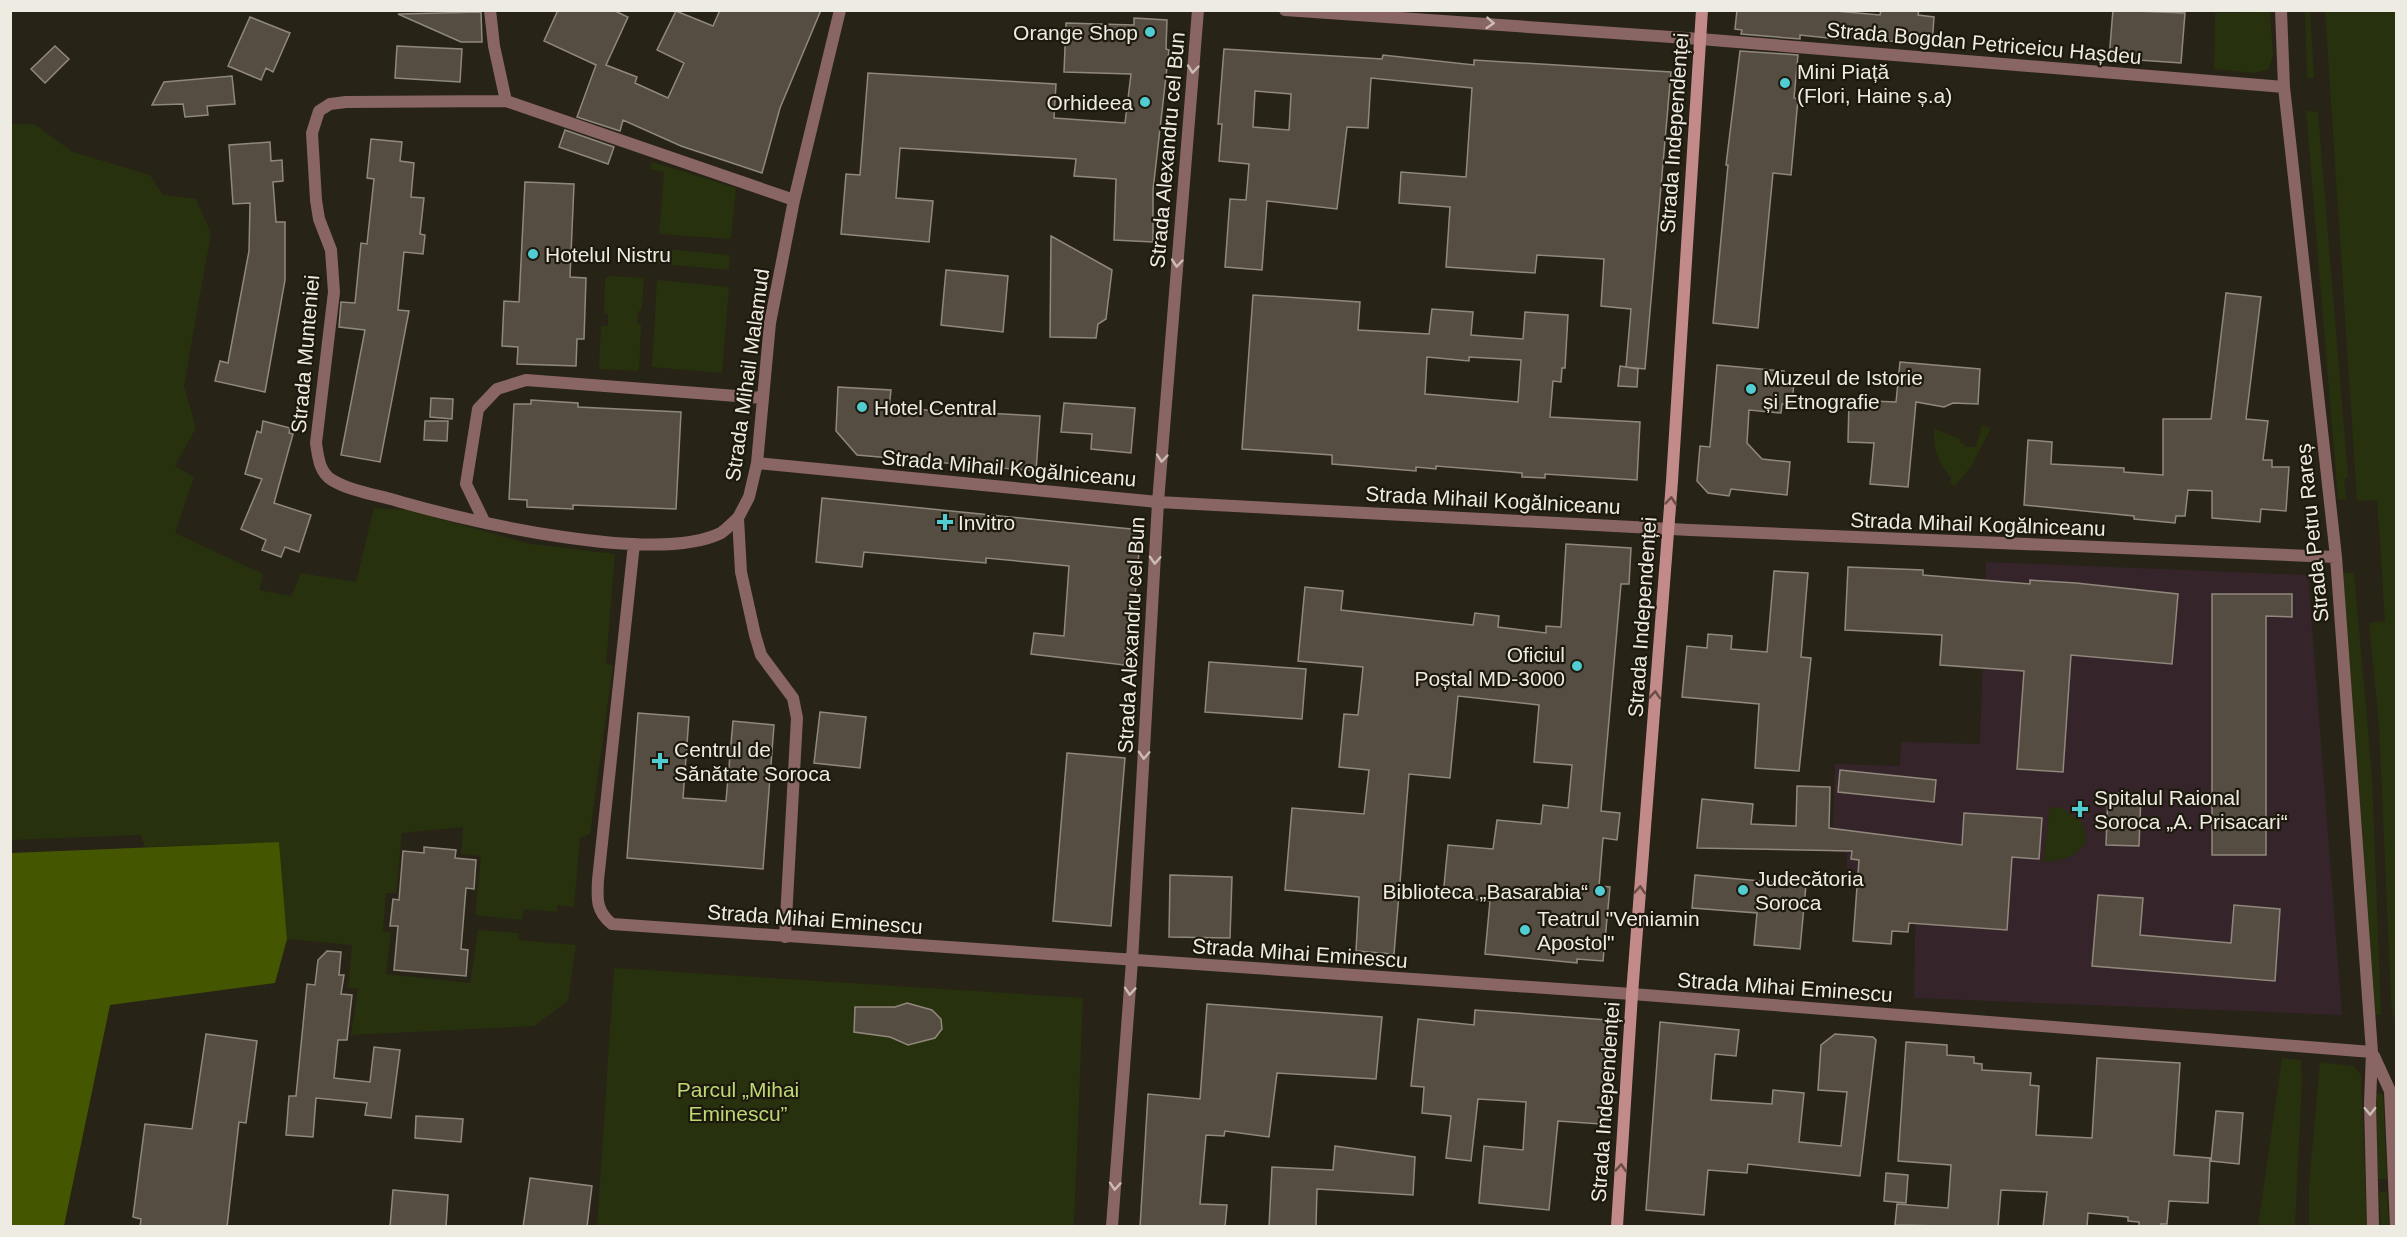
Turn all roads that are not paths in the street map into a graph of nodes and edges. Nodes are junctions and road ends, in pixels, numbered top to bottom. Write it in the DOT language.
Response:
graph roads {
  1 [pos="490,10"];
  2 [pos="840,10"];
  3 [pos="1198,10"];
  4 [pos="1285,10"];
  5 [pos="1702,10"];
  6 [pos="2281,10"];
  7 [pos="1700,39"];
  8 [pos="2284,87"];
  9 [pos="506,101"];
  10 [pos="794,200"];
  11 [pos="763,398"];
  12 [pos="757,463"];
  13 [pos="1158,502"];
  14 [pos="738,518"];
  15 [pos="484,521"];
  16 [pos="1668,529"];
  17 [pos="634,544"];
  18 [pos="2336,557"];
  19 [pos="785,937"];
  20 [pos="1132,961"];
  21 [pos="1632,994"];
  22 [pos="2372,1052"];
  23 [pos="1112,1227"];
  24 [pos="1617,1227"];
  25 [pos="2373,1227"];
  26 [pos="2396,1227"];
  1 -- 9 [label="street"];
  2 -- 10 [label="street, Strada Mihail Malamud"];
  3 -- 13 [label="street, Strada Alexandru cel Bun, one-way"];
  4 -- 7 [label="street, Strada Bogdan Petriceicu Hașdeu, one-way"];
  5 -- 7 [label="main road, Strada Independenței"];
  6 -- 8 [label="street, Strada Petru Rareș"];
  7 -- 8 [label="street, Strada Bogdan Petriceicu Hașdeu"];
  16 -- 7 [label="main road, Strada Independenței, one-way"];
  8 -- 18 [label="street, Strada Petru Rareș"];
  9 -- 10 [label="street"];
  9 -- 15 [label="street, Strada Munteniei"];
  10 -- 11 [label="street, Strada Mihail Malamud"];
  11 -- 12 [label="street, Strada Mihail Malamud"];
  11 -- 15 [label="street"];
  12 -- 13 [label="street, Strada Mihail Kogălniceanu"];
  12 -- 14 [label="street, Strada Mihail Malamud"];
  13 -- 16 [label="street, Strada Mihail Kogălniceanu"];
  13 -- 20 [label="street, Strada Alexandru cel Bun, one-way"];
  14 -- 17 [label="street, Strada Munteniei"];
  14 -- 19 [label="street, Strada Mihail Malamud"];
  15 -- 17 [label="street, Strada Munteniei"];
  16 -- 18 [label="street, Strada Mihail Kogălniceanu"];
  21 -- 16 [label="main road, Strada Independenței, one-way"];
  17 -- 19 [label="street, Strada Mihai Eminescu"];
  18 -- 22 [label="street, Strada Petru Rareș"];
  19 -- 20 [label="street, Strada Mihai Eminescu"];
  20 -- 21 [label="street, Strada Mihai Eminescu"];
  20 -- 23 [label="street, Strada Alexandru cel Bun, one-way"];
  21 -- 22 [label="street, Strada Mihai Eminescu"];
  24 -- 21 [label="main road, Strada Independenței, one-way"];
  22 -- 25 [label="street, Strada Petru Rareș, one-way"];
  22 -- 26 [label="street, Strada Petru Rareș"];
}
